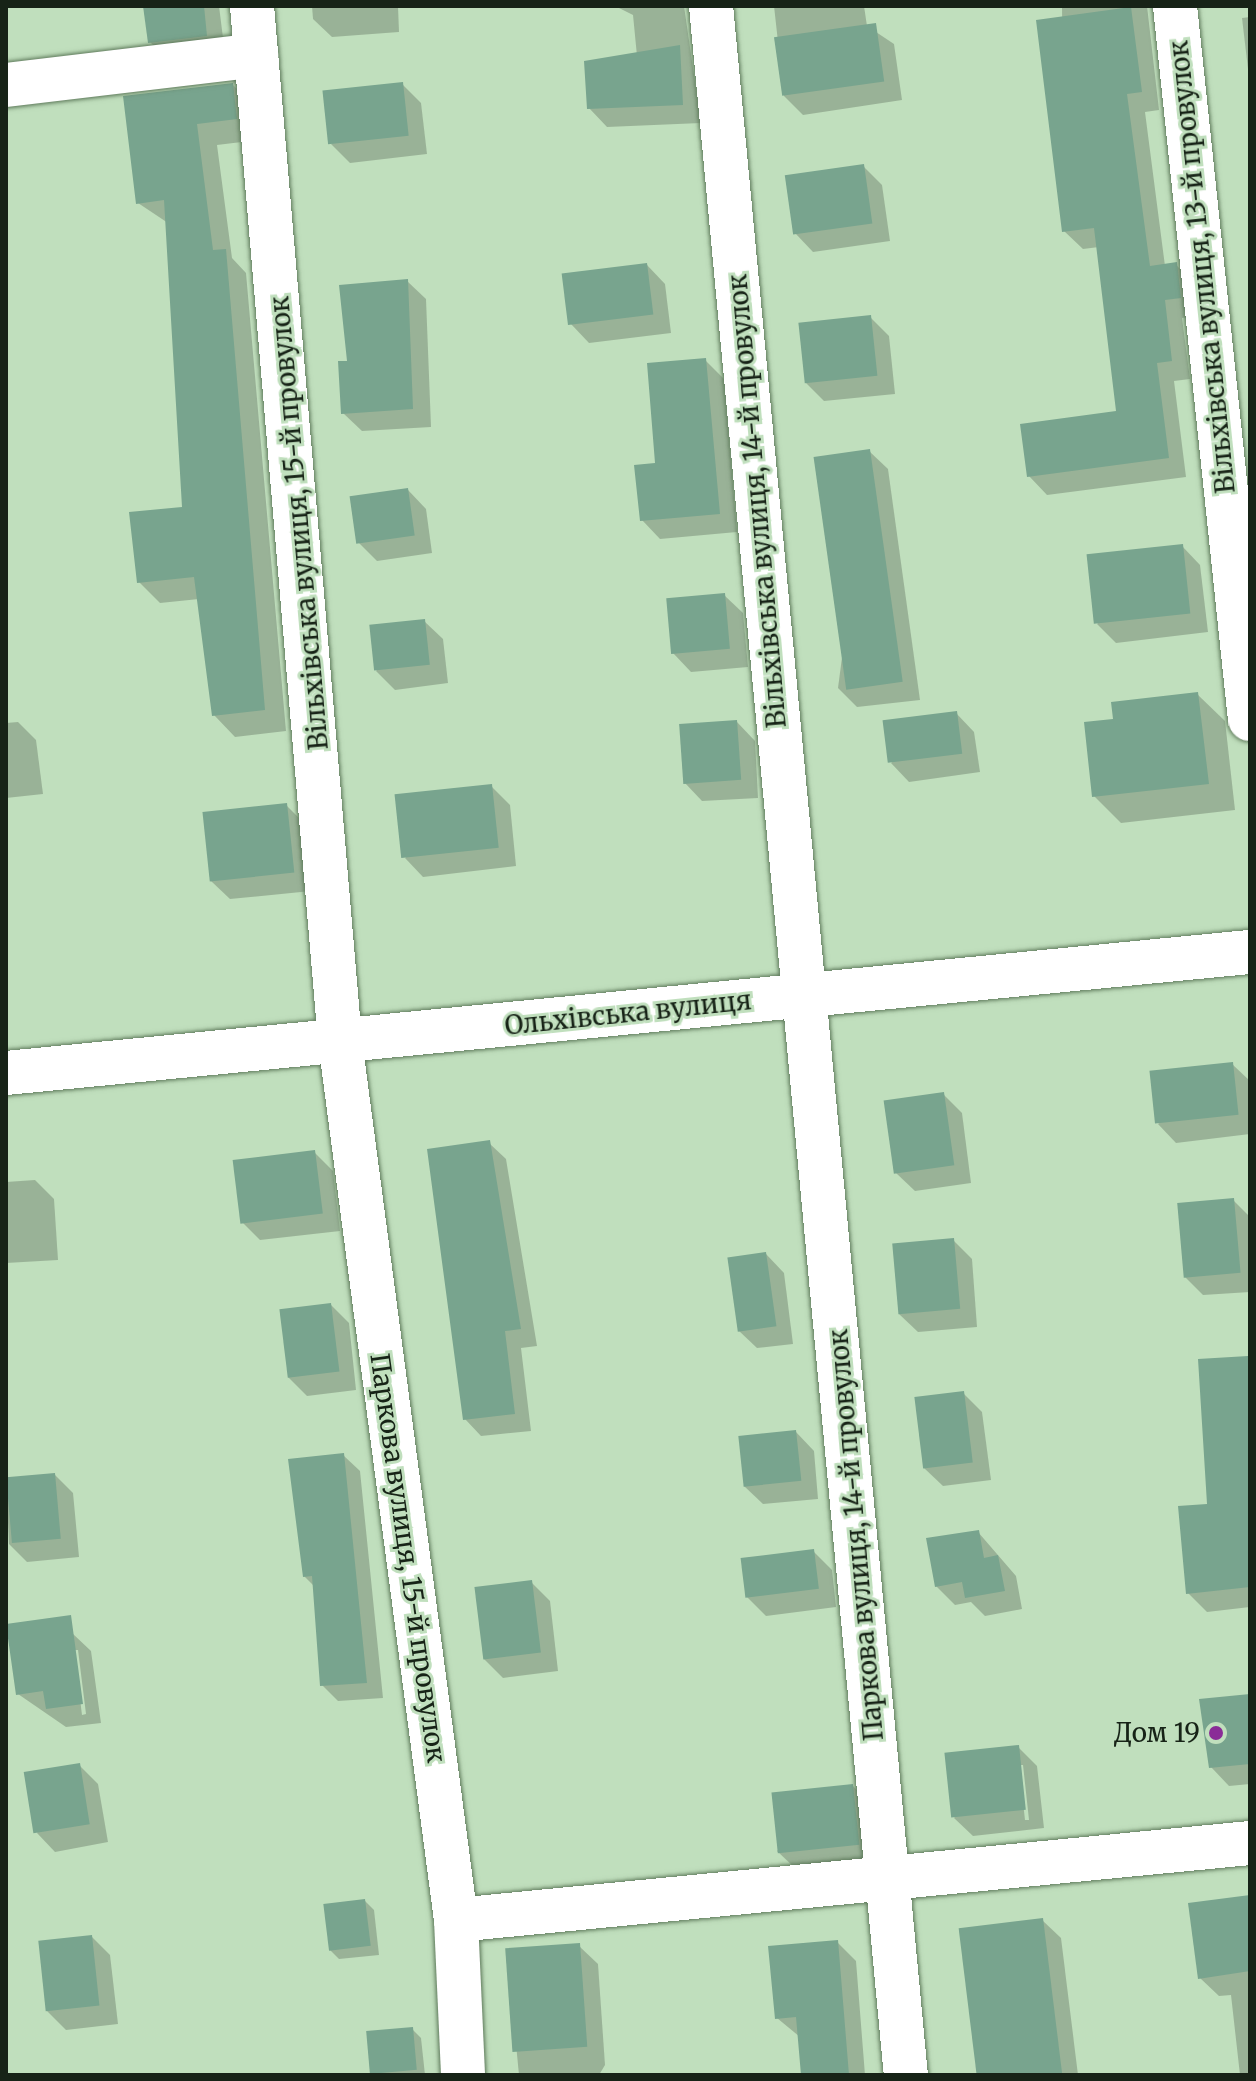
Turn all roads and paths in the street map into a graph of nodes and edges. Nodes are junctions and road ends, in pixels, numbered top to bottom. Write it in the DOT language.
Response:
graph roads {
  1 [pos="252,6"];
  2 [pos="711,6"];
  3 [pos="1175,6"];
  4 [pos="256,55"];
  5 [pos="6,85"];
  6 [pos="1250,719"];
  7 [pos="1250,952"];
  8 [pos="808,995"];
  9 [pos="340,1041"];
  10 [pos="6,1073"];
  11 [pos="1250,1843"];
  12 [pos="887,1879"];
  13 [pos="456,1920"];
  14 [pos="463,2075"];
  15 [pos="906,2075"];
  1 -- 4 [label="street, Вільхівська вулиця, 15-й провулок"];
  2 -- 8 [label="street, Вільхівська вулиця, 14-й провулок"];
  3 -- 6 [label="street, Вільхівська вулиця, 13-й провулок"];
  4 -- 5 [label="street"];
  4 -- 9 [label="street, Вільхівська вулиця, 15-й провулок"];
  7 -- 8 [label="street, Ольхівська вулиця"];
  8 -- 9 [label="street, Ольхівська вулиця"];
  8 -- 12 [label="street, Паркова вулиця, 14-й провулок"];
  9 -- 10 [label="street, Ольхівська вулиця"];
  9 -- 13 [label="street, Паркова вулиця, 15-й провулок"];
  11 -- 12 [label="street"];
  12 -- 13 [label="street"];
  12 -- 15 [label="street, Паркова вулиця, 14-й провулок"];
  13 -- 14 [label="street, Паркова вулиця, 15-й провулок"];
}
